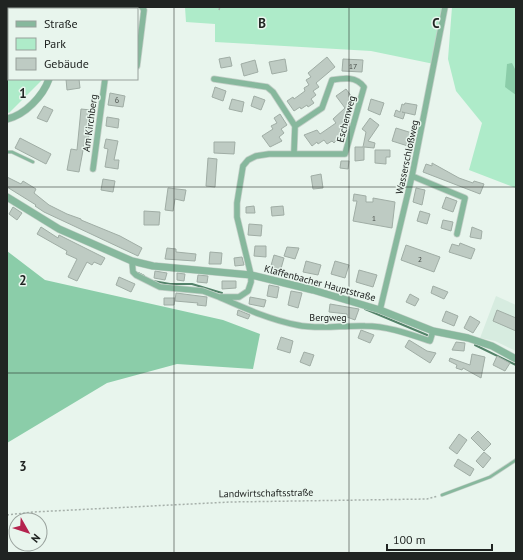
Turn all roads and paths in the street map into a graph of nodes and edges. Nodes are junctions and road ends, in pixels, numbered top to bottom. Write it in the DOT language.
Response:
graph roads {
  1 [pos="142,7"];
  2 [pos="220,7"];
  3 [pos="445,7"];
  4 [pos="219,10"];
  5 [pos="138,58"];
  6 [pos="214,79"];
  7 [pos="48,80"];
  8 [pos="105,80"];
  9 [pos="7,119"];
  10 [pos="295,126"];
  11 [pos="7,152"];
  12 [pos="294,152"];
  13 [pos="33,162"];
  14 [pos="93,169"];
  15 [pos="412,176"];
  16 [pos="7,197"];
  17 [pos="457,234"];
  18 [pos="132,261"];
  19 [pos="251,279"];
  20 [pos="219,297"];
  21 [pos="380,310"];
  22 [pos="433,331"];
  23 [pos="516,359"];
  24 [pos="516,460"];
  25 [pos="442,495"];
  26 [pos="7,515"];
  1 -- 5 [label="street"];
  2 -- 4 [label="path"];
  3 -- 15 [label="street, Wasserschloßweg"];
  6 -- 10 [label="street"];
  7 -- 9 [label="street"];
  8 -- 14 [label="street, Am Kirchberg"];
  10 -- 12 [label="street"];
  10 -- 12 [label="street, Eschenweg"];
  11 -- 13 [label="lane"];
  12 -- 19 [label="street, Eschenweg"];
  15 -- 17 [label="street"];
  15 -- 21 [label="street, Wasserschloßweg"];
  16 -- 18 [label="street, Klaffenbacher Hauptstraße"];
  18 -- 19 [label="street, Klaffenbacher Hauptstraße"];
  18 -- 20 [label="street, Bergweg"];
  19 -- 20 [label="street, Bergweg"];
  19 -- 21 [label="street, Klaffenbacher Hauptstraße"];
  20 -- 22 [label="street, Bergweg"];
  21 -- 22 [label="street, Klaffenbacher Hauptstraße"];
  22 -- 23 [label="street, Klaffenbacher Hauptstraße"];
  24 -- 25 [label="lane"];
  25 -- 26 [label="path, Landwirtschaftsstraße"];
}
